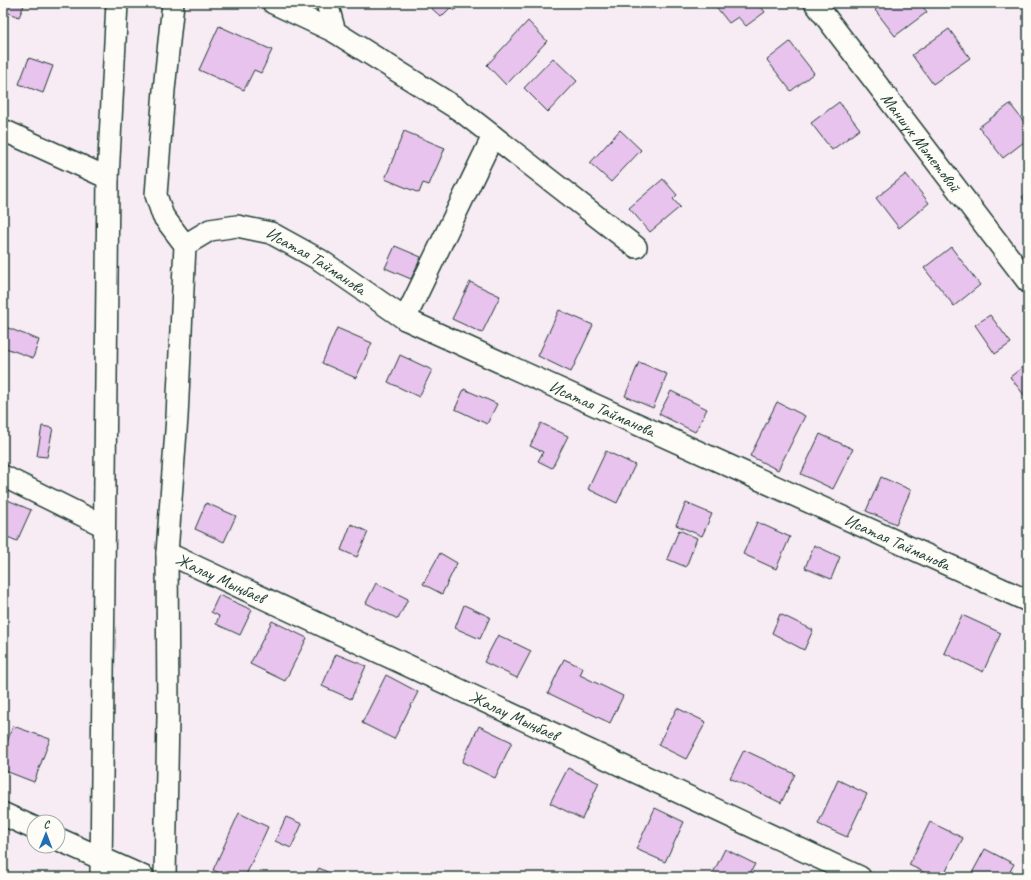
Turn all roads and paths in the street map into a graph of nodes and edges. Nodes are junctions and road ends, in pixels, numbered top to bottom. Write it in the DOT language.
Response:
graph roads {
  1 [pos="117,3"];
  2 [pos="173,3"];
  3 [pos="273,3"];
  4 [pos="327,3"];
  5 [pos="815,3"];
  6 [pos="335,32"];
  7 [pos="3,130"];
  8 [pos="493,136"];
  9 [pos="108,178"];
  10 [pos="186,245"];
  11 [pos="636,247"];
  12 [pos="1028,282"];
  13 [pos="405,319"];
  14 [pos="3,476"];
  15 [pos="104,526"];
  16 [pos="167,553"];
  17 [pos="1028,601"];
  18 [pos="3,814"];
  19 [pos="26,824"];
  20 [pos="66,844"];
  21 [pos="101,868"];
  22 [pos="143,877"];
  23 [pos="166,877"];
  24 [pos="860,877"];
  1 -- 9 [label="street"];
  2 -- 10 [label="street"];
  3 -- 6 [label="street"];
  4 -- 6 [label="street"];
  5 -- 12 [label="street, Маншүк Мәметовой"];
  6 -- 8 [label="street"];
  7 -- 9 [label="street"];
  8 -- 11 [label="street"];
  8 -- 13 [label="street"];
  9 -- 15 [label="street"];
  10 -- 13 [label="street, Исатая Тайманова"];
  10 -- 16 [label="street"];
  13 -- 17 [label="street, Исатая Тайманова"];
  14 -- 15 [label="street"];
  15 -- 21 [label="street"];
  16 -- 23 [label="street"];
  16 -- 24 [label="street, Жалау Мыңбаев"];
  18 -- 19 [label="street"];
  20 -- 21 [label="street"];
  21 -- 22 [label="street"];
}
